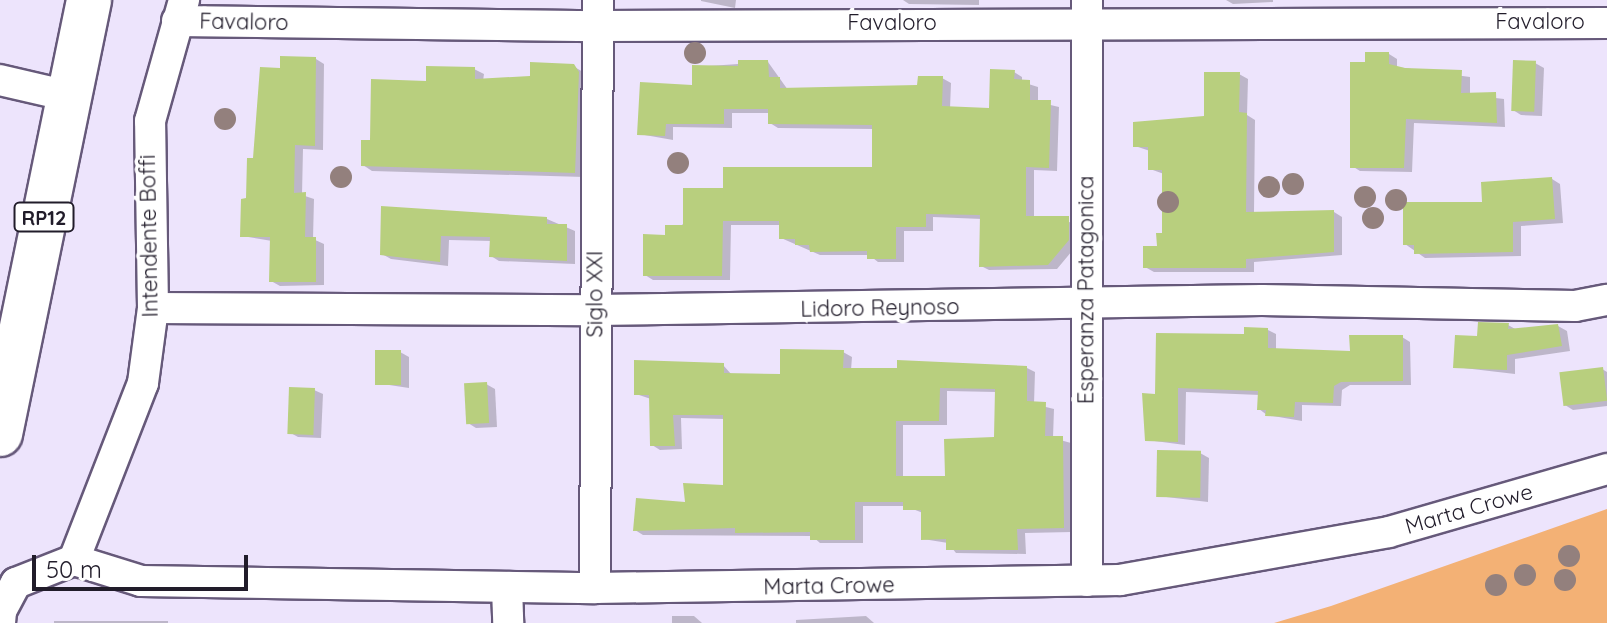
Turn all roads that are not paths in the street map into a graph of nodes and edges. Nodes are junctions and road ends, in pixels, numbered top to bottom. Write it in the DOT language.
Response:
graph roads {
  1 [pos="89,0"];
  2 [pos="181,10"];
  3 [pos="1087,11"];
  4 [pos="598,13"];
  5 [pos="1595,15"];
  6 [pos="0,80"];
  7 [pos="69,96"];
  8 [pos="1607,300"];
  9 [pos="1086,306"];
  10 [pos="153,308"];
  11 [pos="595,310"];
  12 [pos="0,434"];
  13 [pos="1607,469"];
  14 [pos="74,560"];
  15 [pos="1087,581"];
  16 [pos="507,587"];
  17 [pos="595,588"];
  18 [pos="0,623"];
  19 [pos="508,623"];
  1 -- 7 [label="main road, RP12"];
  2 -- 4 [label="street, Favaloro"];
  2 -- 10 [label="street, Intendente Boffi"];
  3 -- 4 [label="street, Favaloro"];
  3 -- 5 [label="street, Favaloro"];
  3 -- 9 [label="street, Esperanza Patagonica"];
  4 -- 11 [label="street, Siglo XXI"];
  6 -- 7 [label="street"];
  7 -- 12 [label="main road, RP12"];
  8 -- 9 [label="street, Lidoro Reynoso"];
  9 -- 11 [label="street, Lidoro Reynoso"];
  9 -- 15 [label="street, Esperanza Patagonica"];
  10 -- 11 [label="street, Lidoro Reynoso"];
  10 -- 14 [label="street, Intendente Boffi"];
  11 -- 17 [label="street, Siglo XXI"];
  13 -- 15 [label="street, Marta Crowe"];
  14 -- 16 [label="street, Marta Crowe"];
  14 -- 18 [label="street"];
  15 -- 17 [label="street, Marta Crowe"];
  16 -- 17 [label="street, Marta Crowe"];
  16 -- 19 [label="street"];
}
